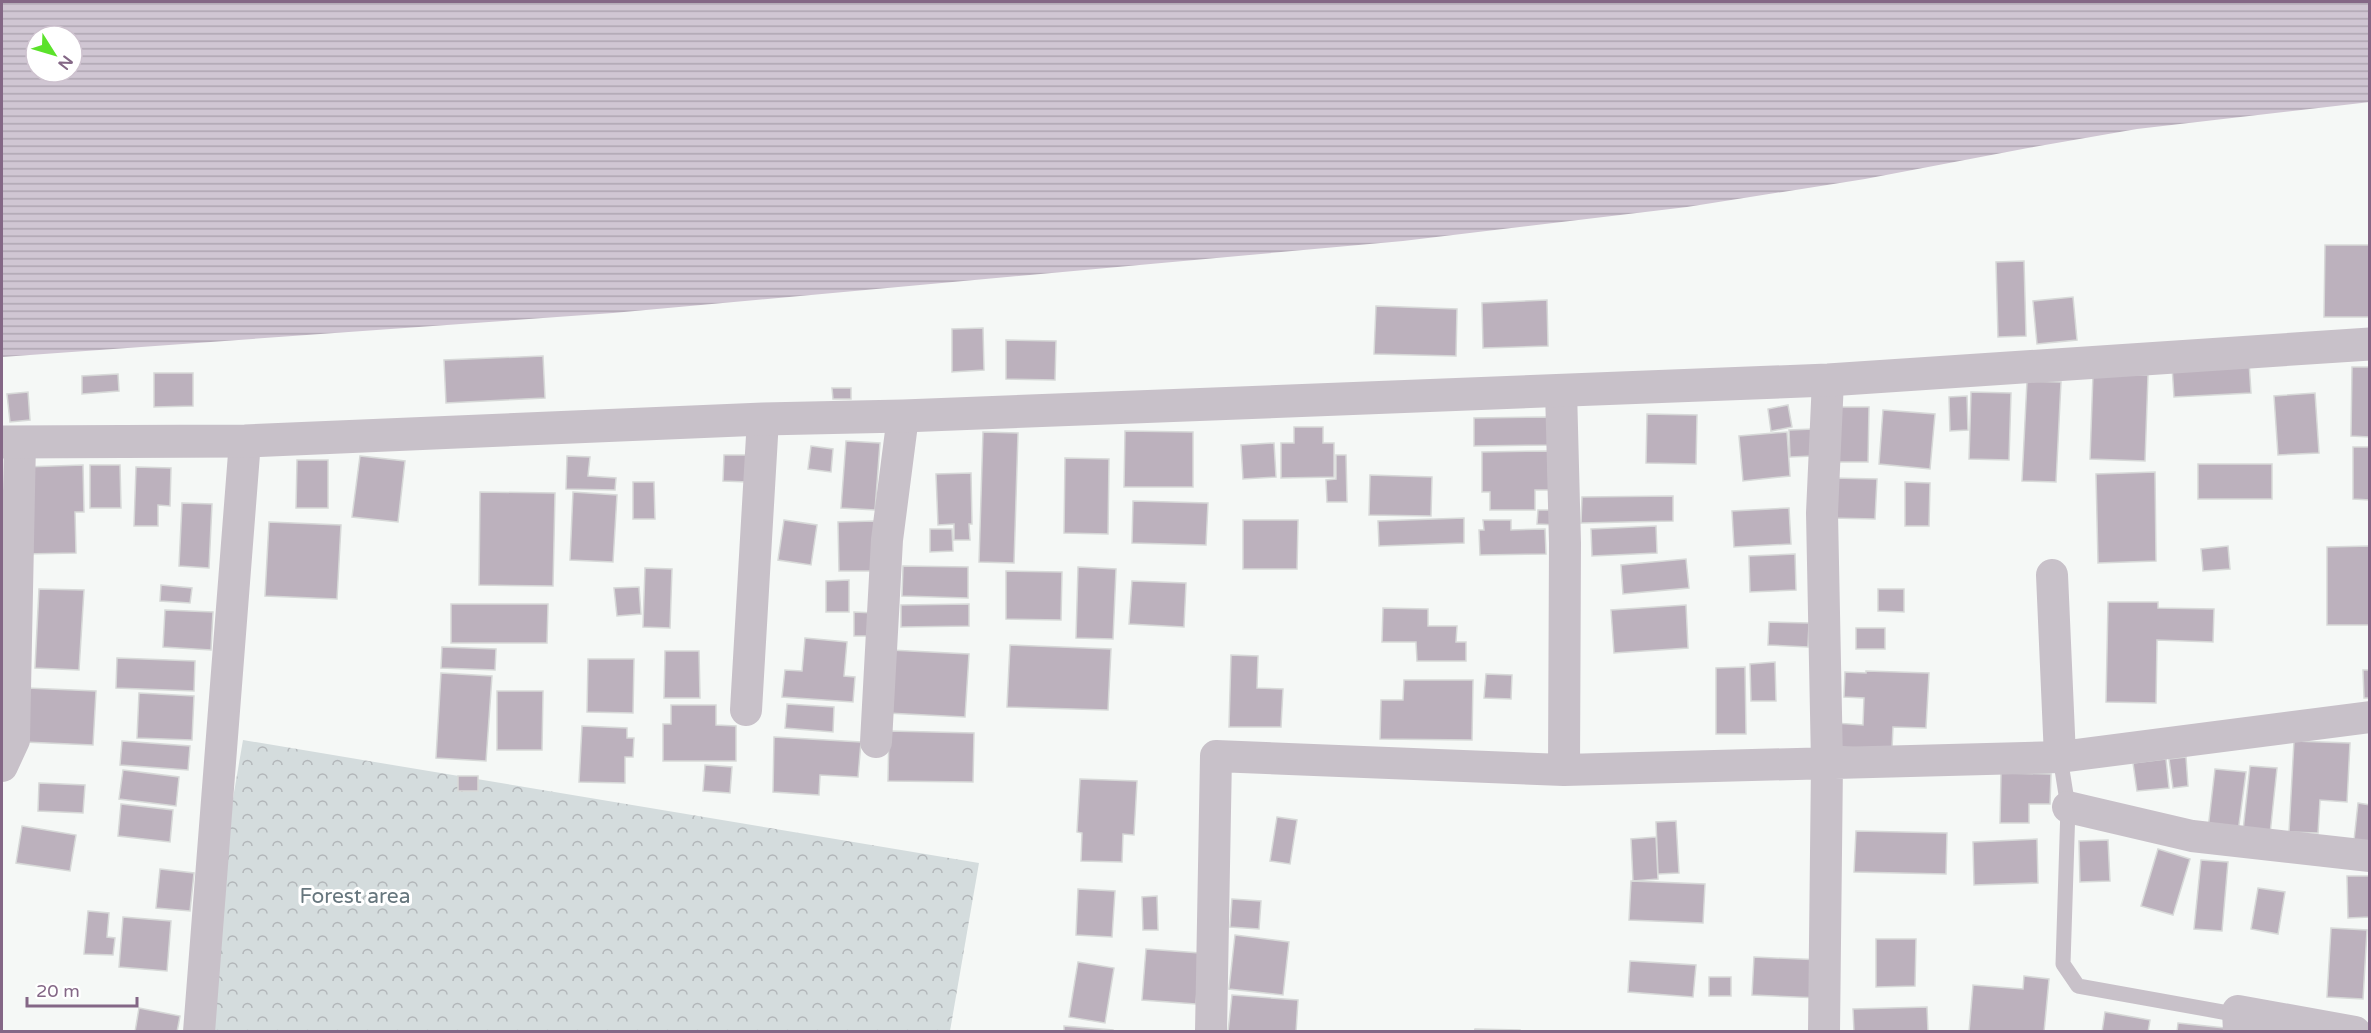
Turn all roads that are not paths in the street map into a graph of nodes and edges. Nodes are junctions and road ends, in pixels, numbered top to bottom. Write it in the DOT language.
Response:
graph roads {
  1 [pos="2370,344"];
  2 [pos="1828,380"];
  3 [pos="1561,390"];
  4 [pos="903,416"];
  5 [pos="763,419"];
  6 [pos="245,441"];
  7 [pos="11,442"];
  8 [pos="2052,575"];
  9 [pos="746,710"];
  10 [pos="2370,717"];
  11 [pos="876,742"];
  12 [pos="2060,757"];
  13 [pos="1827,763"];
  14 [pos="2,766"];
  15 [pos="1564,770"];
  16 [pos="2068,807"];
  17 [pos="2370,856"];
  18 [pos="2239,1021"];
  19 [pos="199,1032"];
  20 [pos="1211,1032"];
  21 [pos="1824,1032"];
  22 [pos="2355,1032"];
  1 -- 2 [label="street"];
  2 -- 3 [label="street"];
  2 -- 13 [label="street"];
  3 -- 4 [label="street"];
  3 -- 15 [label="street"];
  4 -- 5 [label="street"];
  4 -- 11 [label="street"];
  5 -- 6 [label="street"];
  5 -- 9 [label="street"];
  6 -- 7 [label="street"];
  6 -- 19 [label="street"];
  7 -- 14 [label="street"];
  8 -- 12 [label="street"];
  10 -- 12 [label="street"];
  12 -- 13 [label="street"];
  12 -- 16 [label="lane"];
  13 -- 15 [label="street"];
  13 -- 21 [label="street"];
  15 -- 20 [label="street"];
  16 -- 17 [label="street"];
  16 -- 18 [label="lane"];
  18 -- 22 [label="street"];
}
